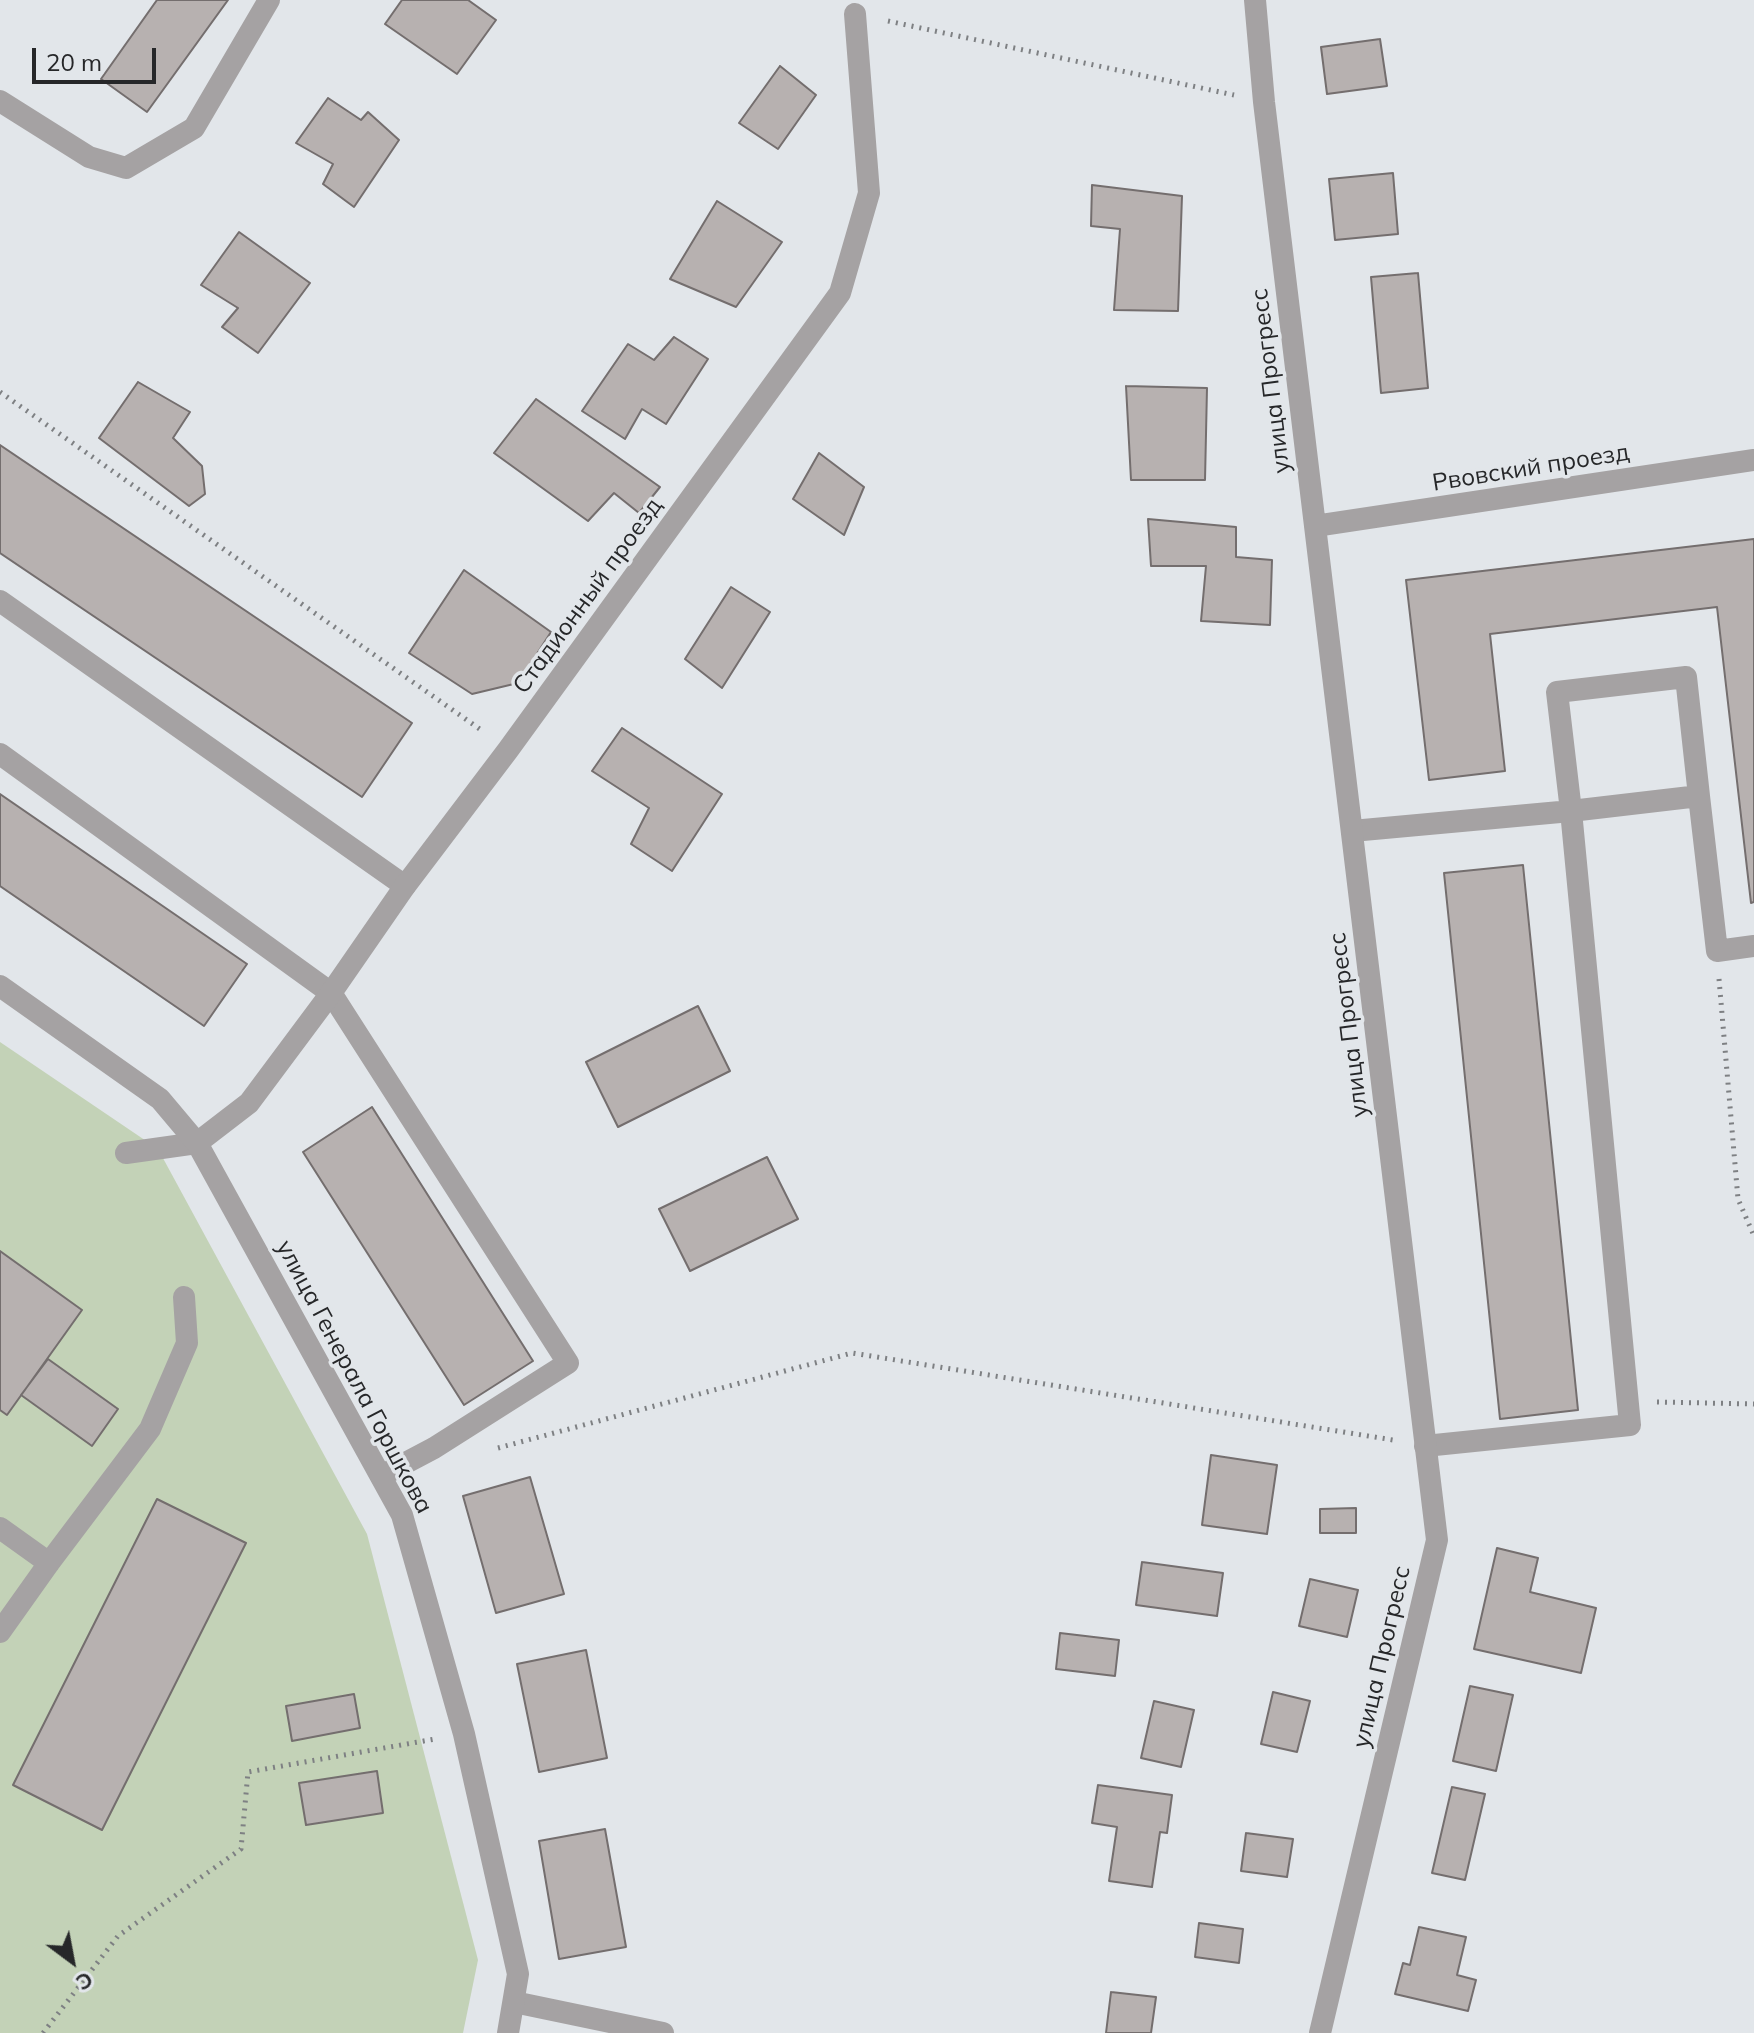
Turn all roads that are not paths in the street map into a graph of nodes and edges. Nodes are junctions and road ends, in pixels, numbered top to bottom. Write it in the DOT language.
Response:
graph roads {
  1 [pos="269,0"];
  2 [pos="1255,0"];
  3 [pos="853,7"];
  4 [pos="0,101"];
  5 [pos="1754,460"];
  6 [pos="1315,526"];
  7 [pos="0,601"];
  8 [pos="0,754"];
  9 [pos="1699,796"];
  10 [pos="1571,811"];
  11 [pos="1352,831"];
  12 [pos="405,886"];
  13 [pos="1754,946"];
  14 [pos="0,986"];
  15 [pos="331,993"];
  16 [pos="197,1143"];
  17 [pos="126,1153"];
  18 [pos="184,1297"];
  19 [pos="1425,1446"];
  20 [pos="381,1476"];
  21 [pos="0,1528"];
  22 [pos="49,1563"];
  23 [pos="0,1632"];
  24 [pos="514,2002"];
  25 [pos="508,2033"];
  26 [pos="663,2033"];
  27 [pos="1320,2033"];
  1 -- 4 [label="street"];
  2 -- 6 [label="street, улица Прогресс"];
  3 -- 12 [label="street, Стадионный проезд"];
  5 -- 6 [label="street, Рвовский проезд"];
  6 -- 11 [label="street, улица Прогресс"];
  7 -- 12 [label="street"];
  8 -- 15 [label="street"];
  9 -- 10 [label="street"];
  9 -- 10 [label="street"];
  9 -- 13 [label="street"];
  10 -- 11 [label="street"];
  10 -- 19 [label="street"];
  11 -- 19 [label="street, улица Прогресс"];
  12 -- 15 [label="street, Стадионный проезд"];
  14 -- 16 [label="street, улица Генерала Горшкова"];
  15 -- 16 [label="street, Стадионный проезд"];
  15 -- 20 [label="street"];
  16 -- 17 [label="street"];
  16 -- 20 [label="street, улица Генерала Горшкова"];
  18 -- 22 [label="street"];
  19 -- 27 [label="street, улица Прогресс"];
  20 -- 24 [label="street, улица Генерала Горшкова"];
  21 -- 22 [label="street"];
  22 -- 23 [label="street"];
  24 -- 25 [label="street, улица Генерала Горшкова"];
  24 -- 26 [label="street"];
}
